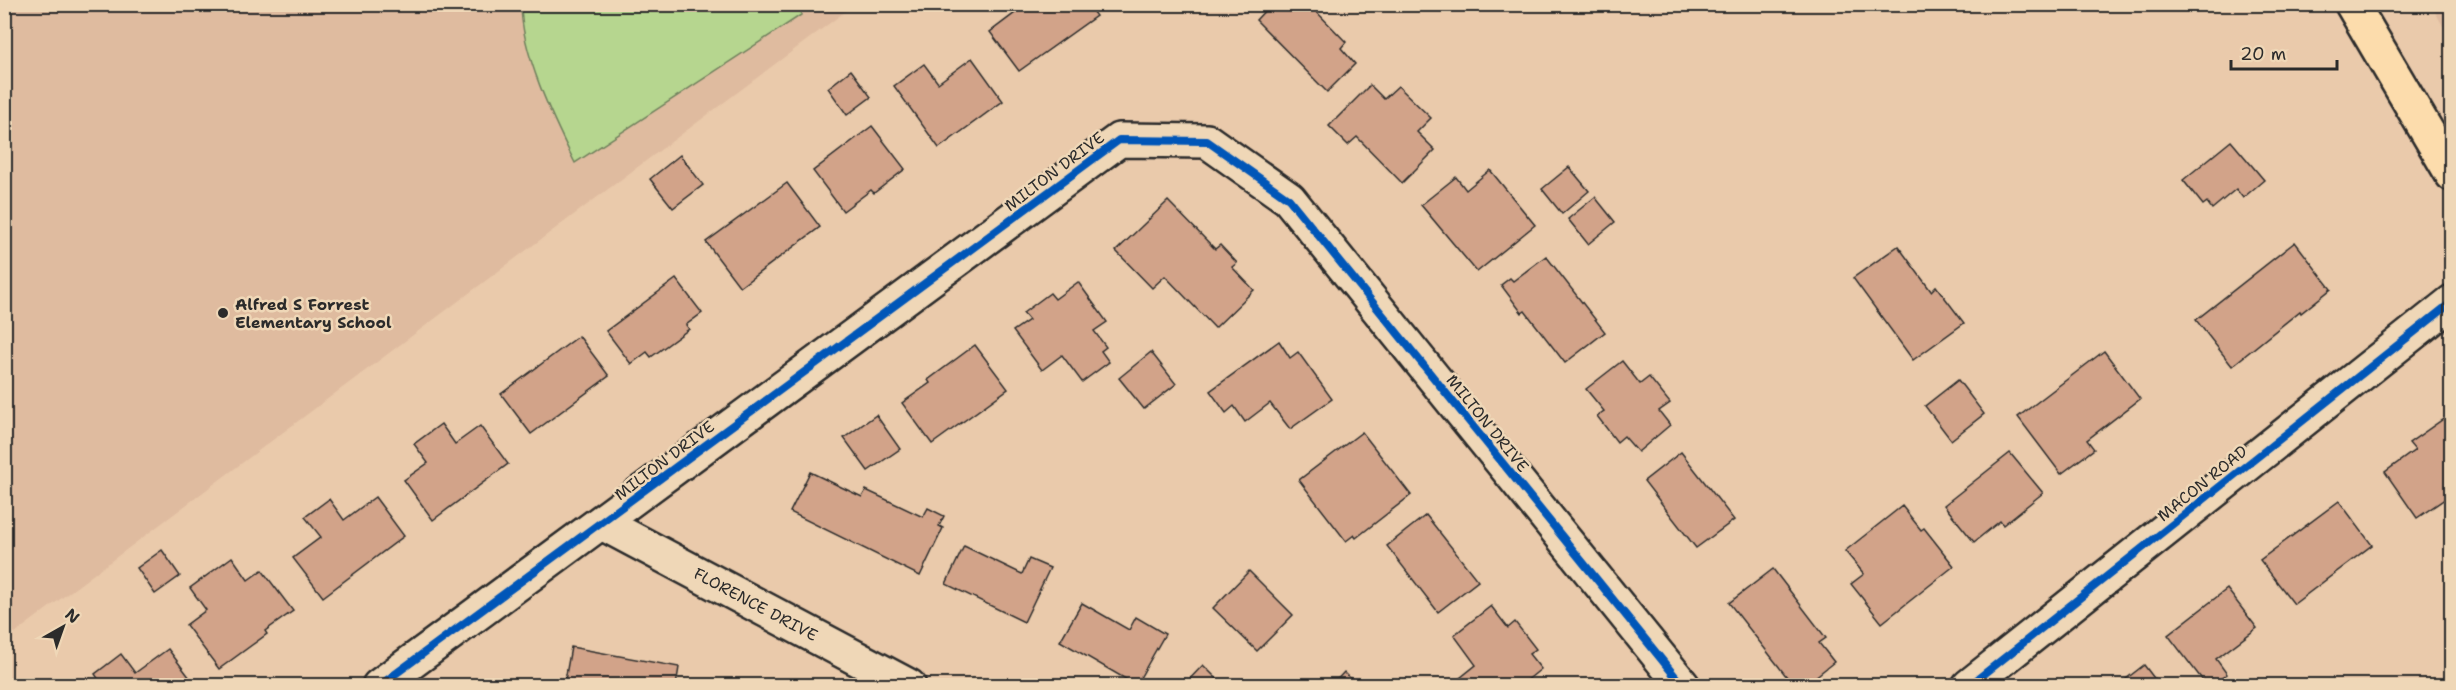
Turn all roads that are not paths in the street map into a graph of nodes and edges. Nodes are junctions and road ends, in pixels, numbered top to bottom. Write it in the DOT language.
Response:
graph roads {
  1 [pos="2352,4"];
  2 [pos="2451,174"];
  3 [pos="2451,302"];
  4 [pos="602,523"];
  5 [pos="379,686"];
  6 [pos="909,686"];
  7 [pos="1683,686"];
  8 [pos="1969,686"];
  1 -- 2 [label="main road"];
  3 -- 8 [label="street, MACON ROAD"];
  4 -- 5 [label="street, MILTON DRIVE"];
  4 -- 6 [label="street, FLORENCE DRIVE"];
  4 -- 7 [label="street, MILTON DRIVE"];
}
